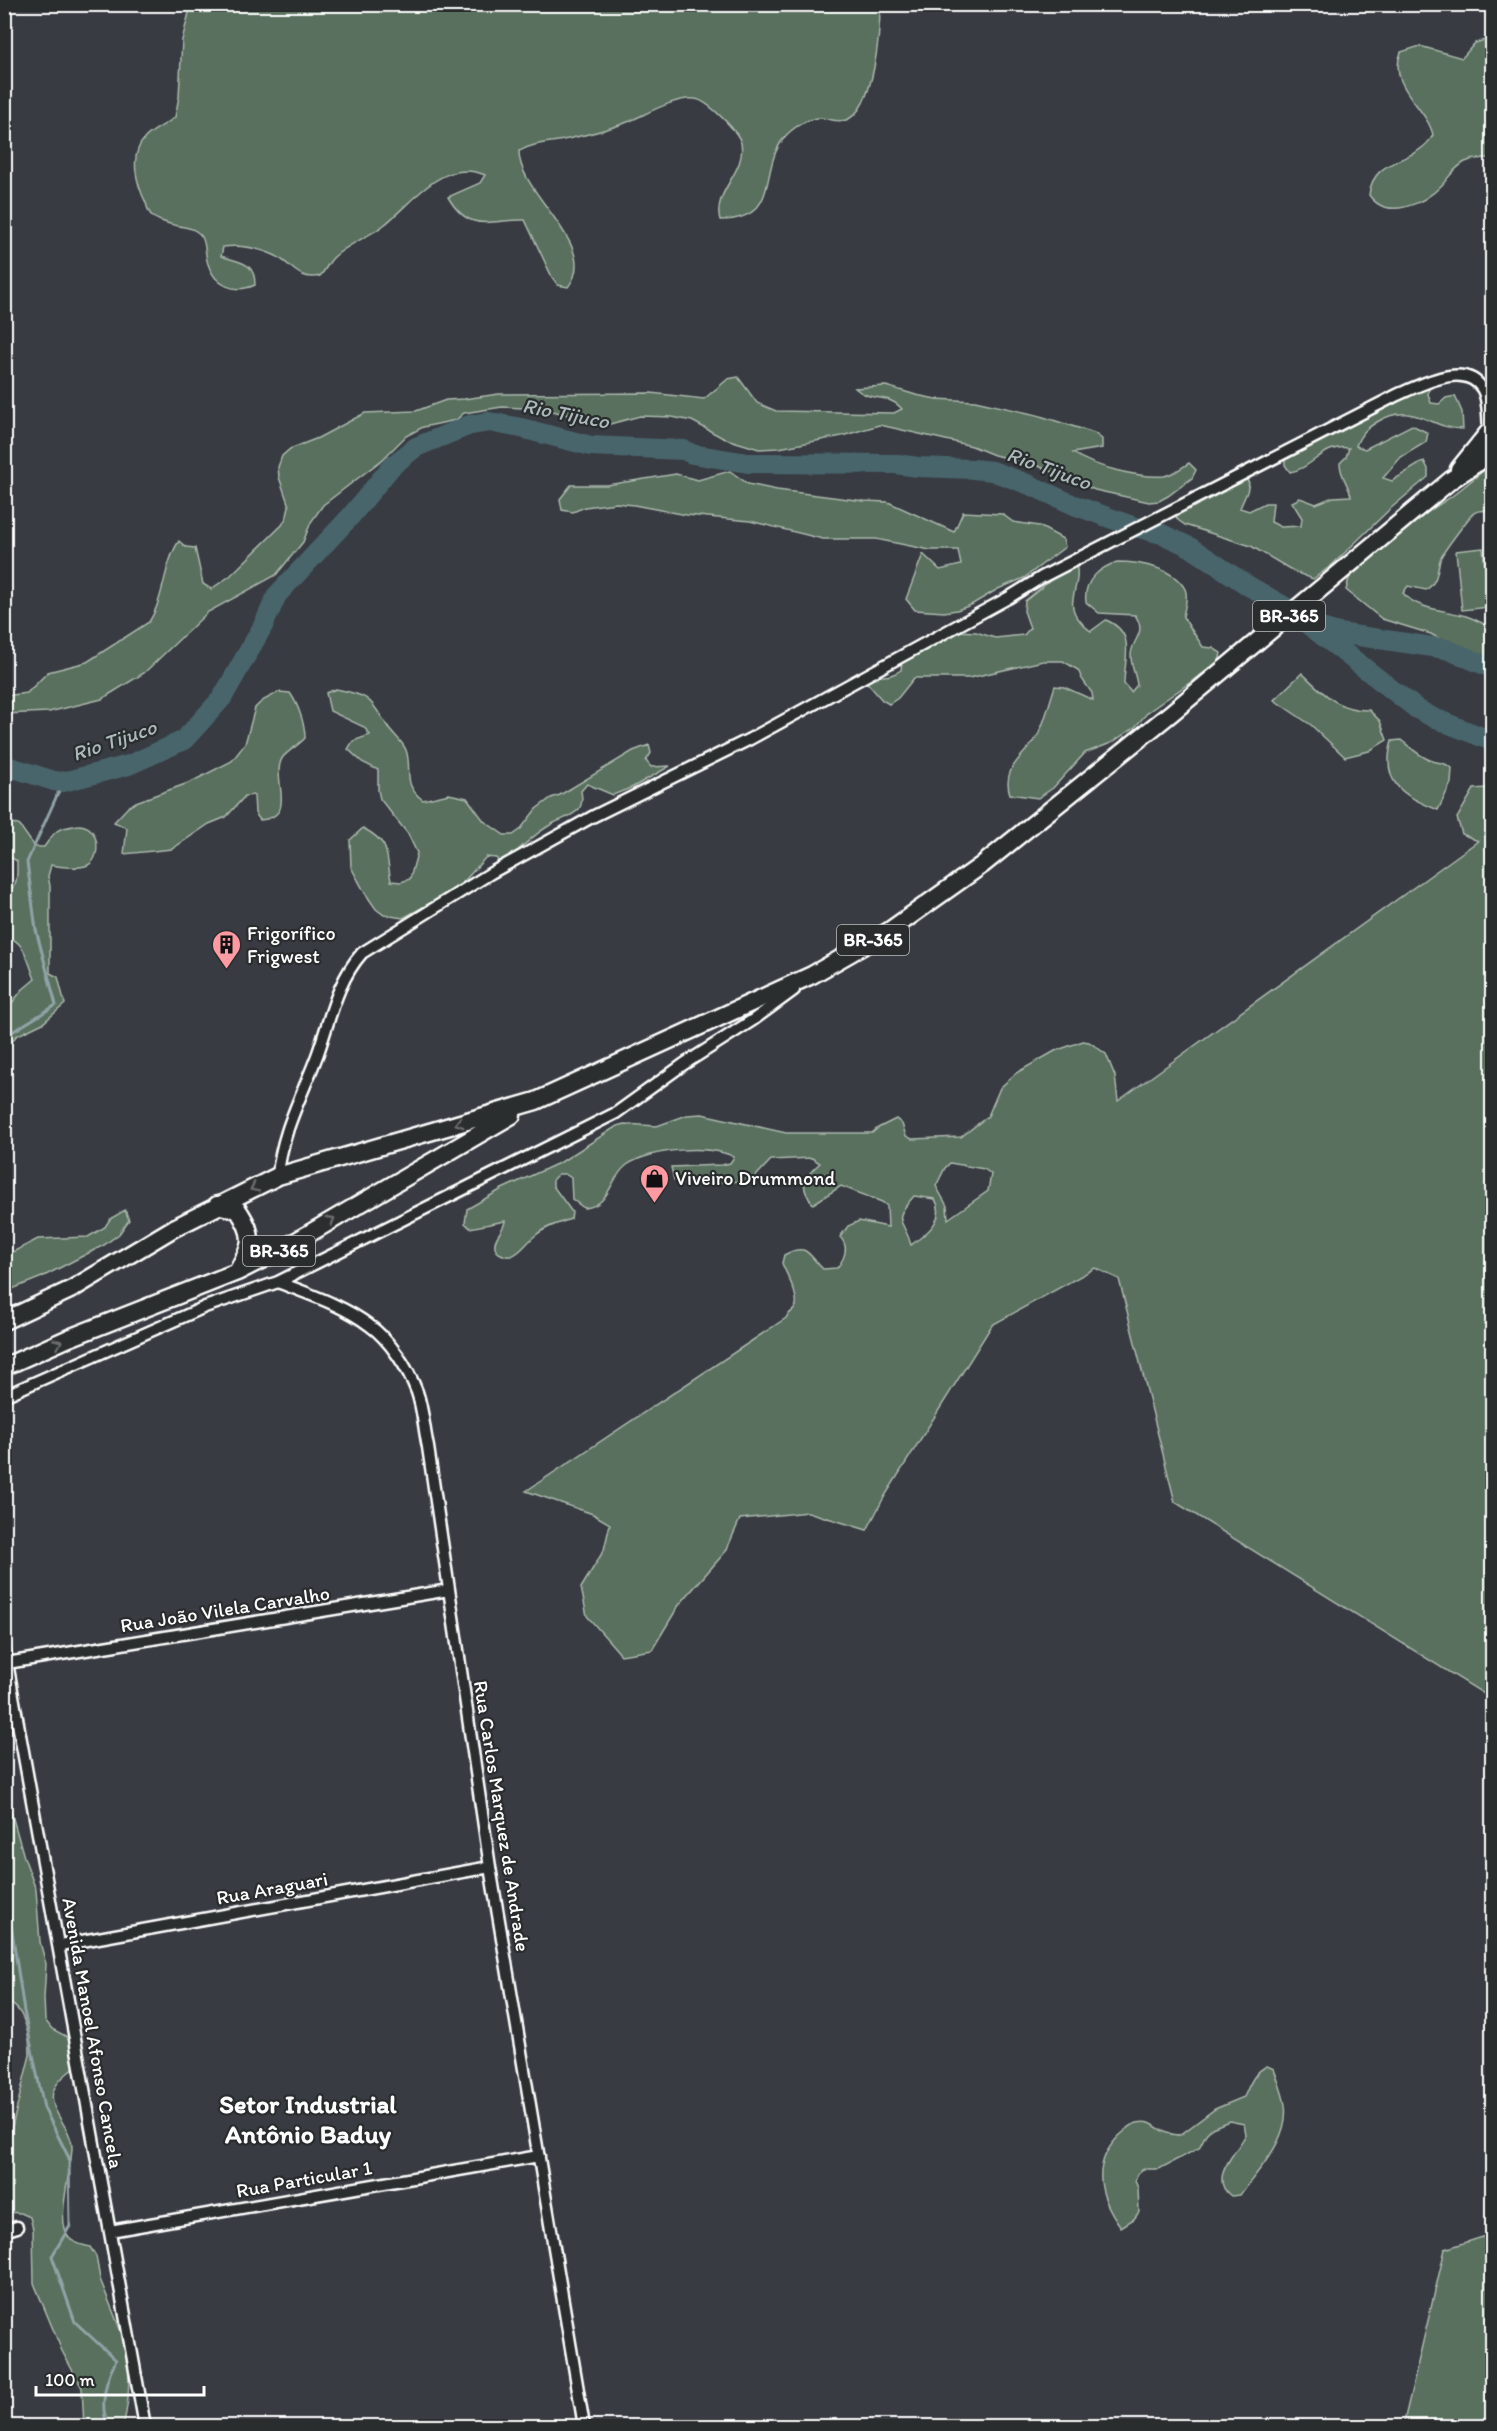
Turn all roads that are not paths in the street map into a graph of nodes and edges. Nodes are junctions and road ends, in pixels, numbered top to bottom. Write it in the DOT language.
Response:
graph roads {
  1 [pos="1491,430"];
  2 [pos="1492,453"];
  3 [pos="1451,480"];
  4 [pos="812,975"];
  5 [pos="536,1101"];
  6 [pos="278,1176"];
  7 [pos="218,1205"];
  8 [pos="237,1272"];
  9 [pos="278,1282"];
  10 [pos="4,1321"];
  11 [pos="4,1367"];
  12 [pos="4,1396"];
  13 [pos="449,1590"];
  14 [pos="4,1646"];
  15 [pos="7,1663"];
  16 [pos="490,1867"];
  17 [pos="60,1945"];
  18 [pos="538,2156"];
  19 [pos="17,2227"];
  20 [pos="4,2231"];
  21 [pos="110,2231"];
  22 [pos="145,2427"];
  23 [pos="585,2427"];
  1 -- 3 [label="main road, BR-365"];
  1 -- 6 [label="street"];
  2 -- 3 [label="main road, BR-365"];
  3 -- 4 [label="main road, BR-365"];
  4 -- 5 [label="main road, BR-365"];
  4 -- 9 [label="street"];
  5 -- 6 [label="main road, BR-365, one-way"];
  8 -- 5 [label="main road, BR-365, one-way"];
  6 -- 7 [label="main road, BR-365, one-way"];
  7 -- 8 [label="main road, BR-365"];
  7 -- 10 [label="main road, BR-365"];
  11 -- 8 [label="main road, BR-365, one-way"];
  9 -- 12 [label="street"];
  9 -- 13 [label="street, Rua Carlos Marquez de Andrade"];
  13 -- 15 [label="street, Rua João Vilela Carvalho"];
  13 -- 16 [label="street, Rua Carlos Marquez de Andrade"];
  14 -- 15 [label="street, Avenida Manoel Afonso Cancela"];
  15 -- 17 [label="street, Avenida Manoel Afonso Cancela"];
  16 -- 17 [label="street, Rua Araguari"];
  16 -- 18 [label="street, Rua Carlos Marquez de Andrade"];
  17 -- 21 [label="street, Avenida Manoel Afonso Cancela"];
  18 -- 21 [label="street, Rua Particular 1"];
  18 -- 23 [label="street, Rua Carlos Marquez de Andrade"];
  19 -- 20 [label="street"];
  21 -- 22 [label="street, Avenida Manoel Afonso Cancela"];
}
